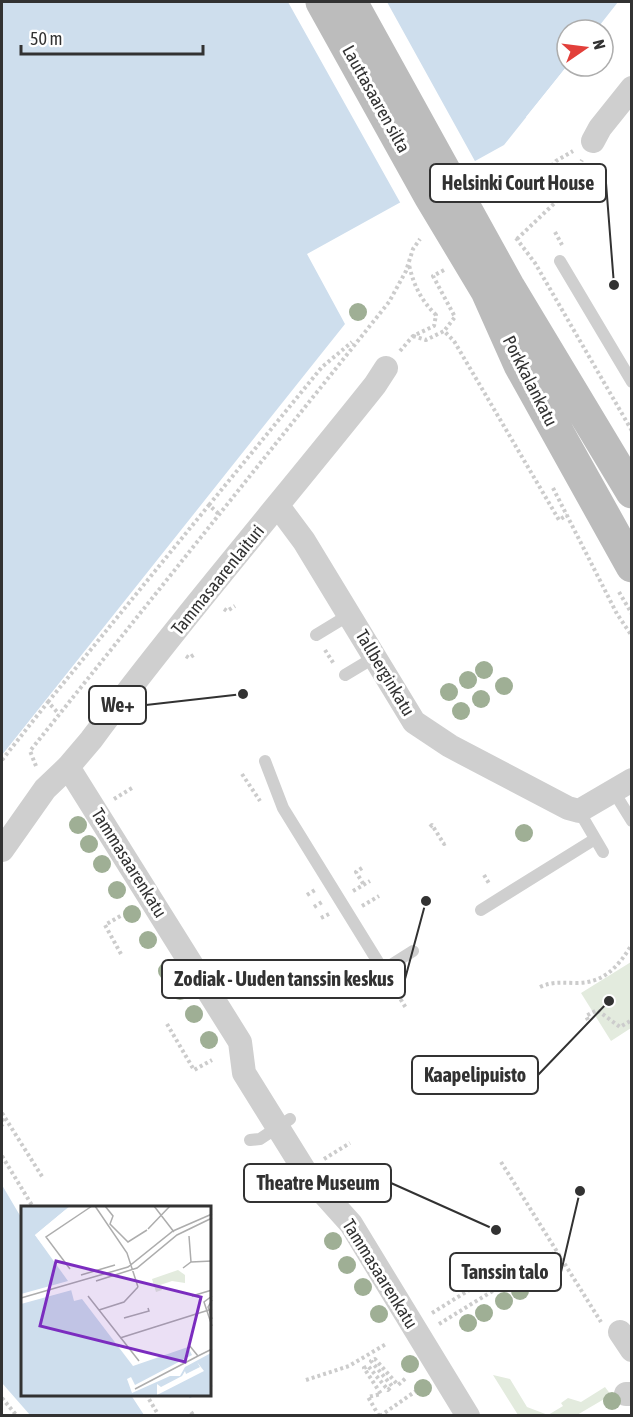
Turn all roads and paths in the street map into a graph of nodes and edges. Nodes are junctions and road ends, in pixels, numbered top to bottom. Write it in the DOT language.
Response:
graph roads {
  1 [pos="322,2"];
  2 [pos="351,2"];
  3 [pos="632,88"];
  4 [pos="586,147"];
  5 [pos="441,190"];
  6 [pos="495,196"];
  7 [pos="509,231"];
  8 [pos="420,239"];
  9 [pos="517,239"];
  10 [pos="512,243"];
  11 [pos="560,261"];
  12 [pos="408,262"];
  13 [pos="444,269"];
  14 [pos="444,331"];
  15 [pos="413,336"];
  16 [pos="352,342"];
  17 [pos="386,368"];
  18 [pos="632,382"];
  19 [pos="632,431"];
  20 [pos="632,492"];
  21 [pos="209,505"];
  22 [pos="278,506"];
  23 [pos="219,514"];
  24 [pos="632,566"];
  25 [pos="349,615"];
  26 [pos="316,635"];
  27 [pos="632,636"];
  28 [pos="195,654"];
  29 [pos="375,657"];
  30 [pos="189,658"];
  31 [pos="345,675"];
  32 [pos="48,702"];
  33 [pos="59,714"];
  34 [pos="2,760"];
  35 [pos="265,761"];
  36 [pos="68,767"];
  37 [pos="623,786"];
  38 [pos="132,788"];
  39 [pos="45,789"];
  40 [pos="110,801"];
  41 [pos="579,811"];
  42 [pos="632,821"];
  43 [pos="430,827"];
  44 [pos="5,835"];
  45 [pos="595,839"];
  46 [pos="446,843"];
  47 [pos="603,852"];
  48 [pos="362,868"];
  49 [pos="364,885"];
  50 [pos="481,910"];
  51 [pos="329,914"];
  52 [pos="122,915"];
  53 [pos="321,918"];
  54 [pos="632,944"];
  55 [pos="413,951"];
  56 [pos="121,954"];
  57 [pos="358,962"];
  58 [pos="351,966"];
  59 [pos="383,970"];
  60 [pos="540,987"];
  61 [pos="406,1008"];
  62 [pos="588,1020"];
  63 [pos="632,1020"];
  64 [pos="167,1024"];
  65 [pos="212,1060"];
  66 [pos="2,1113"];
  67 [pos="2,1119"];
  68 [pos="284,1123"];
  69 [pos="2,1125"];
  70 [pos="250,1140"];
  71 [pos="350,1143"];
  72 [pos="2,1156"];
  73 [pos="324,1159"];
  74 [pos="501,1162"];
  75 [pos="43,1178"];
  76 [pos="32,1206"];
  77 [pos="556,1252"];
  78 [pos="477,1266"];
  79 [pos="533,1266"];
  80 [pos="485,1280"];
  81 [pos="427,1317"];
  82 [pos="433,1328"];
  83 [pos="626,1341"];
  84 [pos="386,1344"];
  85 [pos="407,1377"];
  86 [pos="306,1380"];
  87 [pos="416,1391"];
  88 [pos="147,1396"];
  89 [pos="2,1398"];
  90 [pos="17,1416"];
  91 [pos="159,1416"];
  92 [pos="380,1416"];
  93 [pos="468,1416"];
  1 -- 5 [label="main road, Lauttasaaren silta"];
  2 -- 5 [label="main road, Lauttasaaren silta"];
  3 -- 4 [label="street"];
  4 -- 6 [label="path"];
  4 -- 9 [label="path"];
  5 -- 20 [label="main road, Porkkalankatu"];
  5 -- 24 [label="main road, Porkkalankatu"];
  7 -- 9 [label="path"];
  8 -- 12 [label="path"];
  9 -- 10 [label="path"];
  9 -- 19 [label="path"];
  11 -- 18 [label="lane"];
  12 -- 15 [label="path"];
  12 -- 23 [label="path"];
  13 -- 14 [label="path"];
  14 -- 15 [label="path"];
  14 -- 27 [label="path"];
  15 -- 17 [label="path"];
  16 -- 21 [label="path"];
  17 -- 22 [label="street, Tammasaarenlaituri"];
  21 -- 23 [label="path"];
  21 -- 32 [label="path"];
  22 -- 25 [label="street, Tallberginkatu"];
  22 -- 36 [label="street, Tammasaarenlaituri"];
  23 -- 33 [label="path"];
  25 -- 26 [label="lane"];
  25 -- 29 [label="street, Tallberginkatu"];
  26 -- 31 [label="path"];
  28 -- 30 [label="path"];
  29 -- 31 [label="lane"];
  29 -- 41 [label="street, Tallberginkatu"];
  32 -- 33 [label="path"];
  32 -- 34 [label="path"];
  33 -- 39 [label="path"];
  35 -- 59 [label="lane"];
  36 -- 39 [label="street, Tammasaarenlaituri"];
  36 -- 68 [label="street, Tammasaarenkatu"];
  37 -- 41 [label="street"];
  37 -- 42 [label="lane"];
  38 -- 40 [label="path"];
  39 -- 44 [label="street, Tammasaarenlaituri"];
  41 -- 45 [label="lane"];
  43 -- 46 [label="path"];
  45 -- 47 [label="lane"];
  45 -- 50 [label="lane"];
  48 -- 49 [label="path"];
  51 -- 53 [label="path"];
  52 -- 56 [label="path"];
  54 -- 60 [label="path"];
  55 -- 59 [label="lane"];
  57 -- 58 [label="path"];
  59 -- 61 [label="path"];
  62 -- 63 [label="path"];
  64 -- 65 [label="path"];
  66 -- 75 [label="path"];
  67 -- 69 [label="path"];
  68 -- 70 [label="lane"];
  68 -- 93 [label="street, Tammasaarenkatu"];
  71 -- 73 [label="path"];
  72 -- 76 [label="path"];
  74 -- 77 [label="path"];
  77 -- 79 [label="path"];
  77 -- 83 [label="path"];
  78 -- 80 [label="path"];
  79 -- 80 [label="path"];
  79 -- 82 [label="path"];
  80 -- 81 [label="path"];
  84 -- 86 [label="path"];
  85 -- 92 [label="path"];
  87 -- 92 [label="path"];
  88 -- 91 [label="path"];
  89 -- 90 [label="path"];
}
